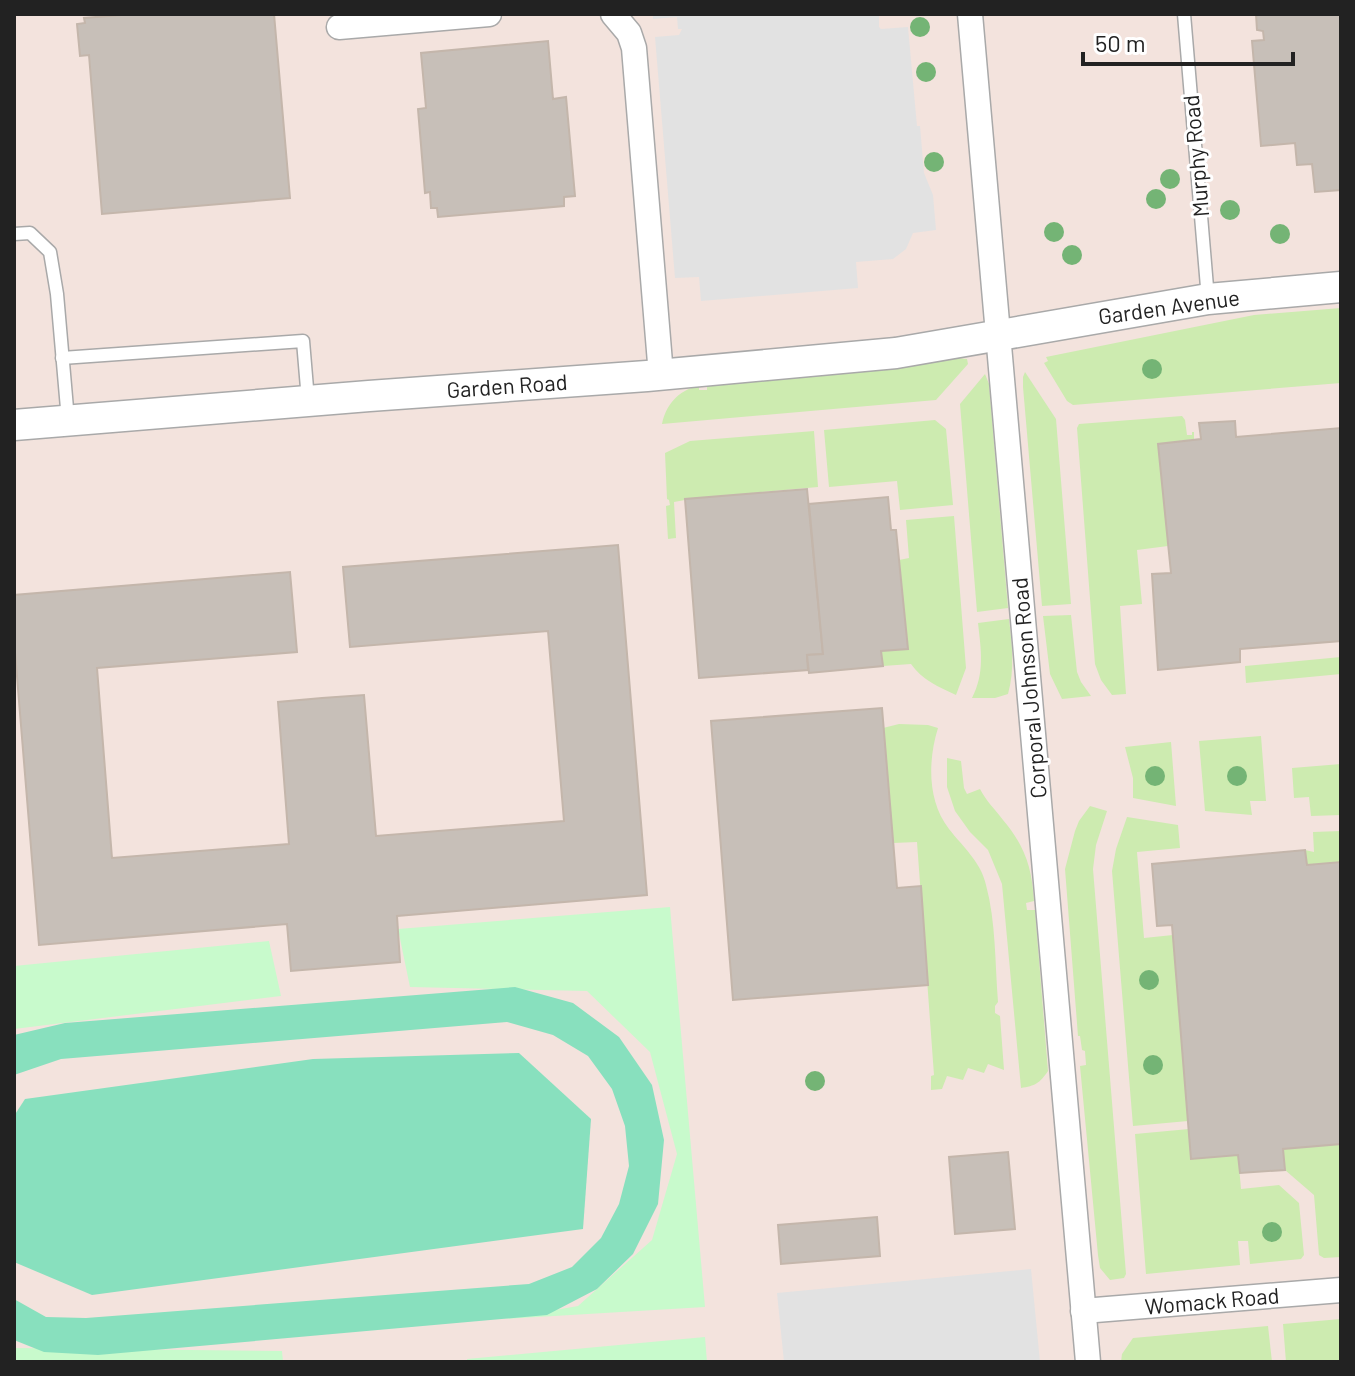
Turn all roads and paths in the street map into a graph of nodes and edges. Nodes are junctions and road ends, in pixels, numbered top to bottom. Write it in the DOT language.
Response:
graph roads {
  1 [pos="489,14"];
  2 [pos="613,14"];
  3 [pos="970,14"];
  4 [pos="1184,14"];
  5 [pos="339,27"];
  6 [pos="14,234"];
  7 [pos="1341,287"];
  8 [pos="1208,299"];
  9 [pos="998,334"];
  10 [pos="62,358"];
  11 [pos="661,375"];
  12 [pos="308,401"];
  13 [pos="68,421"];
  14 [pos="14,425"];
  15 [pos="1341,1290"];
  16 [pos="1083,1311"];
  17 [pos="1088,1362"];
  1 -- 5 [label="street"];
  2 -- 11 [label="street"];
  3 -- 9 [label="street, Corporal Johnson Road"];
  4 -- 8 [label="lane, Murphy Road"];
  6 -- 10 [label="lane"];
  7 -- 8 [label="street, Garden Avenue"];
  8 -- 9 [label="street, Garden Avenue"];
  9 -- 11 [label="street, Garden Road"];
  9 -- 16 [label="street, Corporal Johnson Road"];
  10 -- 12 [label="lane"];
  10 -- 13 [label="lane"];
  11 -- 12 [label="street, Garden Road"];
  12 -- 13 [label="street, Garden Road"];
  13 -- 14 [label="street, Garden Road"];
  15 -- 16 [label="street, Womack Road"];
  16 -- 17 [label="street, Corporal Johnson Road"];
}
